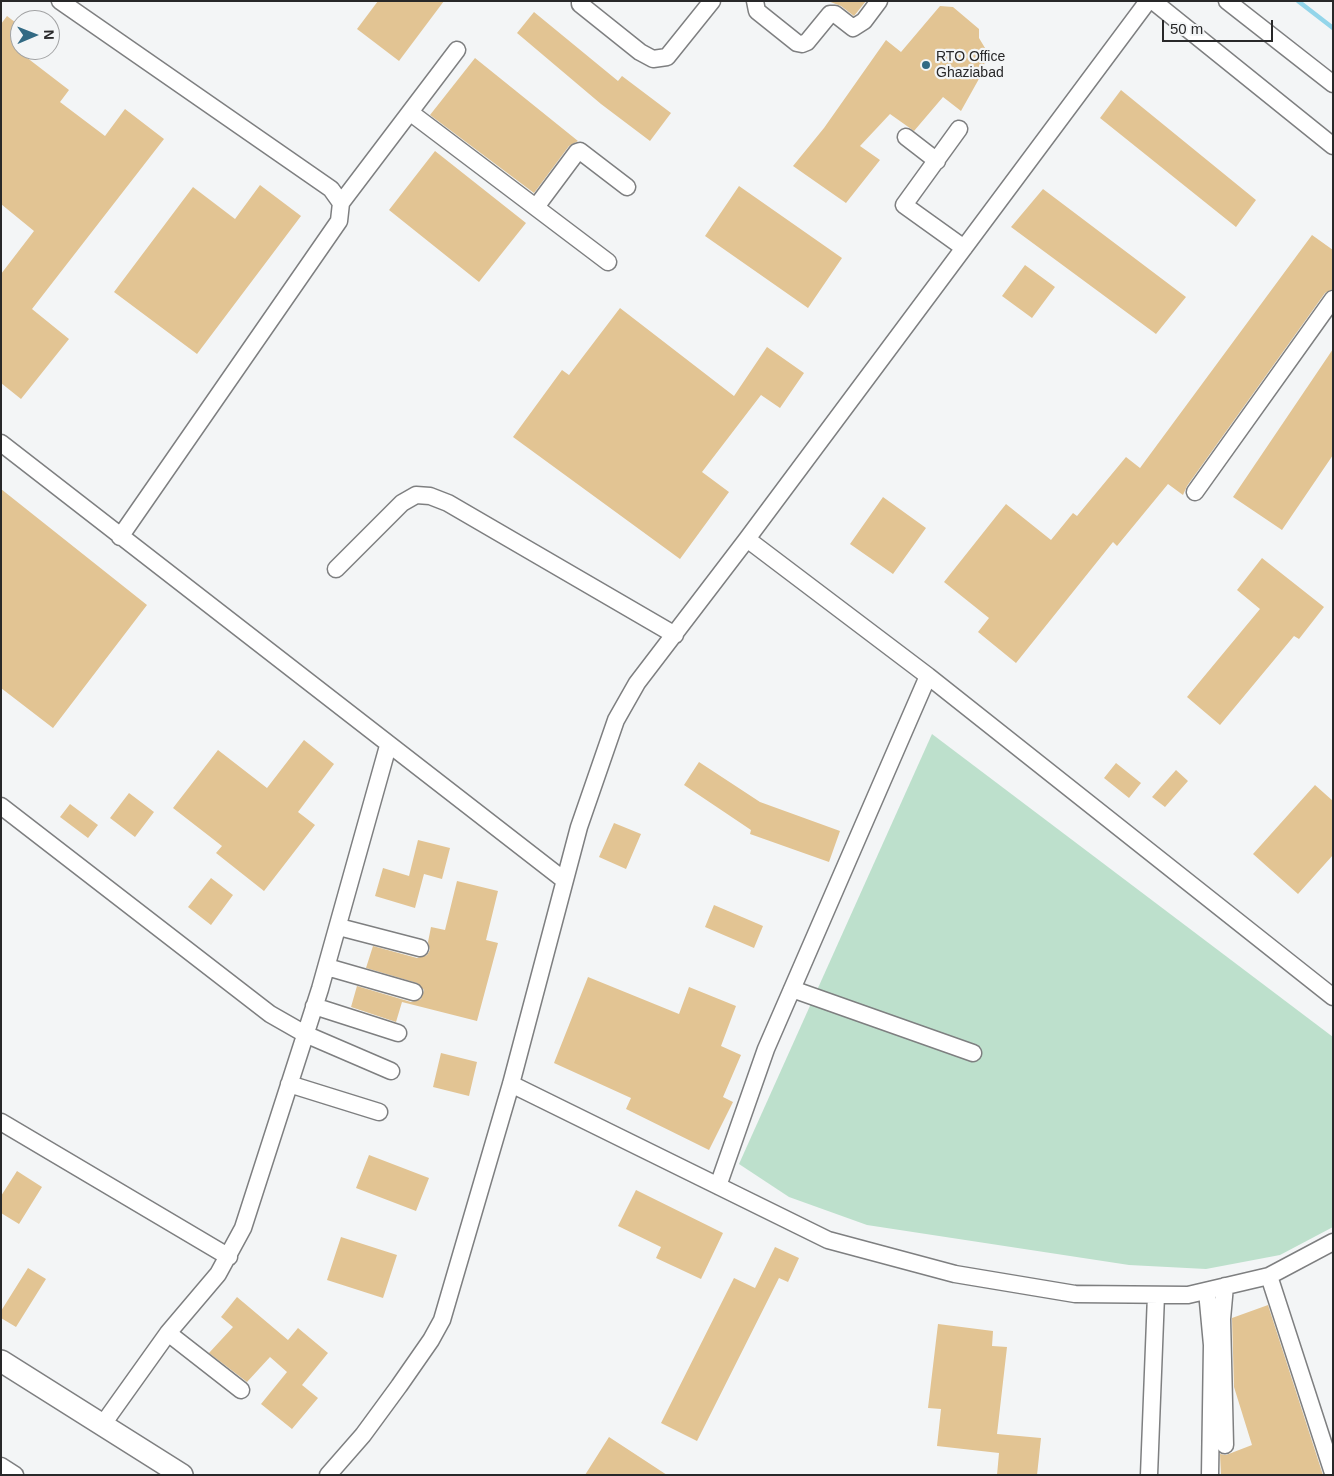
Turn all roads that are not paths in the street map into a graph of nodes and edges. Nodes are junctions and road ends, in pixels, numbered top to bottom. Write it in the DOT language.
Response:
graph roads {
  1 [pos="60,1"];
  2 [pos="580,1"];
  3 [pos="712,1"];
  4 [pos="755,1"];
  5 [pos="879,1"];
  6 [pos="1148,1"];
  7 [pos="1153,1"];
  8 [pos="1227,1"];
  9 [pos="456,50"];
  10 [pos="1333,84"];
  11 [pos="411,113"];
  12 [pos="959,129"];
  13 [pos="906,137"];
  14 [pos="1333,146"];
  15 [pos="937,161"];
  16 [pos="627,187"];
  17 [pos="342,203"];
  18 [pos="536,207"];
  19 [pos="964,248"];
  20 [pos="608,262"];
  21 [pos="1333,299"];
  22 [pos="1,444"];
  23 [pos="1195,492"];
  24 [pos="120,537"];
  25 [pos="747,539"];
  26 [pos="336,569"];
  27 [pos="675,635"];
  28 [pos="928,676"];
  29 [pos="388,746"];
  30 [pos="1,806"];
  31 [pos="564,880"];
  32 [pos="339,927"];
  33 [pos="420,948"];
  34 [pos="327,967"];
  35 [pos="792,989"];
  36 [pos="414,992"];
  37 [pos="1333,997"];
  38 [pos="314,1006"];
  39 [pos="398,1033"];
  40 [pos="305,1034"];
  41 [pos="973,1053"];
  42 [pos="391,1071"];
  43 [pos="289,1084"];
  44 [pos="511,1084"];
  45 [pos="379,1112"];
  46 [pos="1,1122"];
  47 [pos="718,1186"];
  48 [pos="1333,1242"];
  49 [pos="229,1257"];
  50 [pos="1269,1276"];
  51 [pos="1224,1286"];
  52 [pos="1207,1291"];
  53 [pos="1156,1295"];
  54 [pos="168,1333"];
  55 [pos="1,1361"];
  56 [pos="241,1390"];
  57 [pos="103,1424"];
  58 [pos="1225,1445"];
  59 [pos="1,1466"];
  60 [pos="1333,1473"];
  61 [pos="15,1475"];
  62 [pos="182,1475"];
  63 [pos="328,1475"];
  64 [pos="1149,1475"];
  65 [pos="1210,1475"];
  1 -- 17 [label="street"];
  2 -- 3 [label="street"];
  4 -- 5 [label="street"];
  6 -- 19 [label="street"];
  7 -- 14 [label="street"];
  8 -- 10 [label="street"];
  9 -- 11 [label="street"];
  11 -- 17 [label="street"];
  11 -- 18 [label="street"];
  12 -- 15 [label="street"];
  13 -- 15 [label="street"];
  15 -- 19 [label="street"];
  16 -- 18 [label="street"];
  17 -- 24 [label="street"];
  18 -- 20 [label="street"];
  19 -- 25 [label="street"];
  21 -- 23 [label="street"];
  22 -- 24 [label="street"];
  24 -- 29 [label="street"];
  25 -- 27 [label="street"];
  25 -- 28 [label="street"];
  26 -- 27 [label="street"];
  27 -- 31 [label="street"];
  28 -- 35 [label="street"];
  28 -- 37 [label="street"];
  29 -- 31 [label="street"];
  29 -- 32 [label="street"];
  30 -- 40 [label="street"];
  31 -- 44 [label="street"];
  32 -- 33 [label="street"];
  32 -- 34 [label="street"];
  34 -- 36 [label="street"];
  34 -- 38 [label="street"];
  35 -- 41 [label="street"];
  35 -- 47 [label="street"];
  38 -- 39 [label="street"];
  38 -- 40 [label="street"];
  40 -- 42 [label="street"];
  40 -- 43 [label="street"];
  43 -- 45 [label="street"];
  43 -- 49 [label="street"];
  44 -- 47 [label="street"];
  44 -- 63 [label="street"];
  46 -- 49 [label="street"];
  47 -- 53 [label="street"];
  48 -- 50 [label="street"];
  49 -- 54 [label="street"];
  50 -- 51 [label="street"];
  50 -- 60 [label="street"];
  51 -- 52 [label="street"];
  51 -- 58 [label="street"];
  52 -- 53 [label="street"];
  52 -- 65 [label="street"];
  53 -- 64 [label="street"];
  54 -- 56 [label="street"];
  54 -- 57 [label="street"];
  55 -- 57 [label="main road"];
  57 -- 62 [label="main road"];
  59 -- 61 [label="street"];
}
